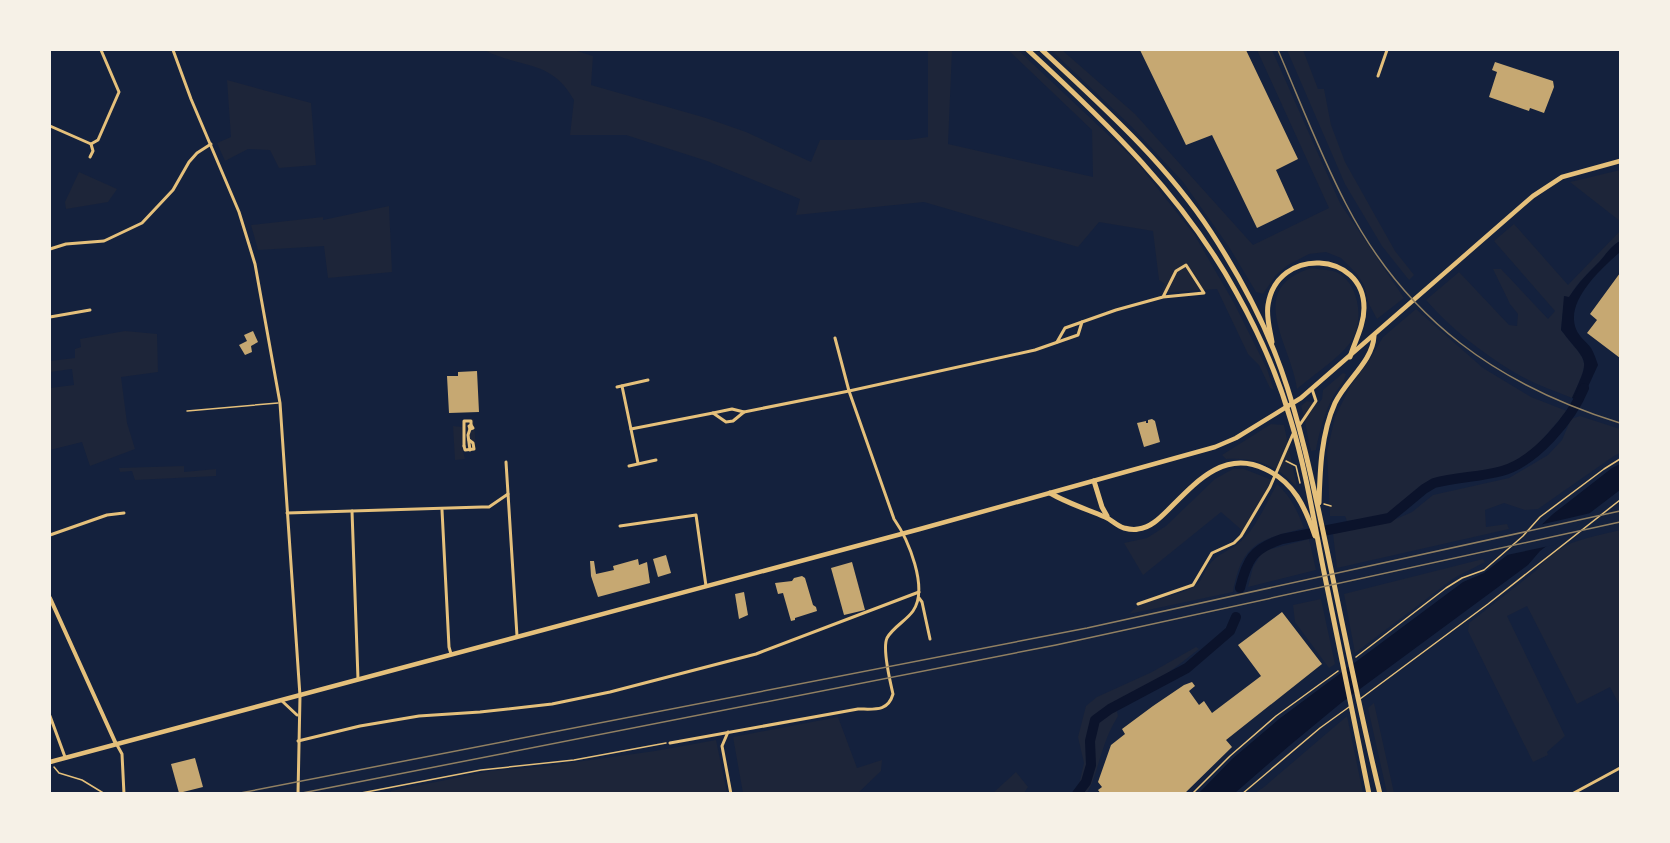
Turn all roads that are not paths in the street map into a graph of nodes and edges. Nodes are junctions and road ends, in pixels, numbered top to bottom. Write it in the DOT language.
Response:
graph roads {
  1 [pos="101,50"];
  2 [pos="173,50"];
  3 [pos="1028,50"];
  4 [pos="1042,50"];
  5 [pos="1387,50"];
  6 [pos="1378,76"];
  7 [pos="50,126"];
  8 [pos="91,144"];
  9 [pos="211,144"];
  10 [pos="90,157"];
  11 [pos="1620,161"];
  12 [pos="50,249"];
  13 [pos="1162,297"];
  14 [pos="90,310"];
  15 [pos="50,317"];
  16 [pos="1082,322"];
  17 [pos="1374,336"];
  18 [pos="835,338"];
  19 [pos="1057,342"];
  20 [pos="1273,350"];
  21 [pos="1350,357"];
  22 [pos="648,380"];
  23 [pos="1312,389"];
  24 [pos="849,391"];
  25 [pos="280,403"];
  26 [pos="187,411"];
  27 [pos="744,412"];
  28 [pos="713,413"];
  29 [pos="464,427"];
  30 [pos="470,427"];
  31 [pos="631,429"];
  32 [pos="466,435"];
  33 [pos="656,460"];
  34 [pos="506,462"];
  35 [pos="638,463"];
  36 [pos="629,466"];
  37 [pos="1094,481"];
  38 [pos="1050,493"];
  39 [pos="508,494"];
  40 [pos="1620,500"];
  41 [pos="442,510"];
  42 [pos="352,511"];
  43 [pos="1318,511"];
  44 [pos="124,513"];
  45 [pos="287,513"];
  46 [pos="1108,518"];
  47 [pos="620,526"];
  48 [pos="904,533"];
  49 [pos="50,535"];
  50 [pos="1319,548"];
  51 [pos="706,586"];
  52 [pos="920,592"];
  53 [pos="50,598"];
  54 [pos="919,598"];
  55 [pos="1138,604"];
  56 [pos="517,636"];
  57 [pos="930,639"];
  58 [pos="451,654"];
  59 [pos="358,678"];
  60 [pos="300,696"];
  61 [pos="281,701"];
  62 [pos="50,716"];
  63 [pos="298,716"];
  64 [pos="728,732"];
  65 [pos="298,741"];
  66 [pos="670,743"];
  67 [pos="117,745"];
  68 [pos="65,757"];
  69 [pos="50,762"];
  70 [pos="1620,768"];
  71 [pos="124,794"];
  72 [pos="298,794"];
  73 [pos="731,794"];
  74 [pos="1242,794"];
  75 [pos="1369,794"];
  76 [pos="1380,794"];
  77 [pos="1572,794"];
  1 -- 8 [label="street"];
  2 -- 9 [label="street"];
  3 -- 50 [label="highway"];
  4 -- 20 [label="highway"];
  5 -- 6 [label="street"];
  7 -- 8 [label="street"];
  8 -- 10 [label="street"];
  9 -- 12 [label="street"];
  9 -- 25 [label="street"];
  11 -- 17 [label="main road"];
  13 -- 13 [label="street"];
  13 -- 16 [label="street"];
  14 -- 15 [label="street"];
  16 -- 19 [label="street"];
  16 -- 19 [label="street"];
  17 -- 21 [label="main road"];
  17 -- 43 [label="highway"];
  18 -- 24 [label="street"];
  19 -- 24 [label="street"];
  20 -- 21 [label="highway"];
  20 -- 43 [label="highway"];
  21 -- 23 [label="main road"];
  22 -- 31 [label="street"];
  23 -- 37 [label="main road"];
  23 -- 55 [label="street"];
  24 -- 27 [label="street"];
  24 -- 48 [label="street"];
  25 -- 26 [label="lane"];
  25 -- 45 [label="street"];
  27 -- 28 [label="street"];
  27 -- 28 [label="street"];
  28 -- 31 [label="street"];
  29 -- 30 [label="street"];
  29 -- 30 [label="street"];
  29 -- 32 [label="street"];
  30 -- 32 [label="street"];
  31 -- 35 [label="street"];
  32 -- 32 [label="street"];
  33 -- 35 [label="street"];
  34 -- 39 [label="street"];
  35 -- 36 [label="street"];
  37 -- 38 [label="main road"];
  37 -- 46 [label="highway"];
  38 -- 46 [label="highway"];
  38 -- 48 [label="main road"];
  39 -- 41 [label="street"];
  39 -- 56 [label="street"];
  40 -- 74 [label="lane"];
  41 -- 42 [label="street"];
  41 -- 58 [label="street"];
  42 -- 45 [label="street"];
  42 -- 59 [label="street"];
  43 -- 76 [label="highway"];
  44 -- 49 [label="street"];
  45 -- 60 [label="street"];
  46 -- 50 [label="highway"];
  47 -- 51 [label="street"];
  48 -- 51 [label="main road"];
  48 -- 52 [label="street"];
  50 -- 75 [label="highway"];
  51 -- 56 [label="main road"];
  52 -- 54 [label="street"];
  52 -- 65 [label="street"];
  53 -- 67 [label="street"];
  54 -- 57 [label="street"];
  54 -- 64 [label="street"];
  56 -- 58 [label="main road"];
  58 -- 59 [label="main road"];
  59 -- 60 [label="main road"];
  60 -- 61 [label="main road"];
  60 -- 63 [label="street"];
  61 -- 63 [label="street"];
  61 -- 67 [label="main road"];
  62 -- 68 [label="street"];
  63 -- 65 [label="street"];
  64 -- 66 [label="street"];
  64 -- 73 [label="street"];
  65 -- 72 [label="street"];
  67 -- 68 [label="main road"];
  67 -- 71 [label="street"];
  68 -- 69 [label="main road"];
  70 -- 77 [label="street"];
}
